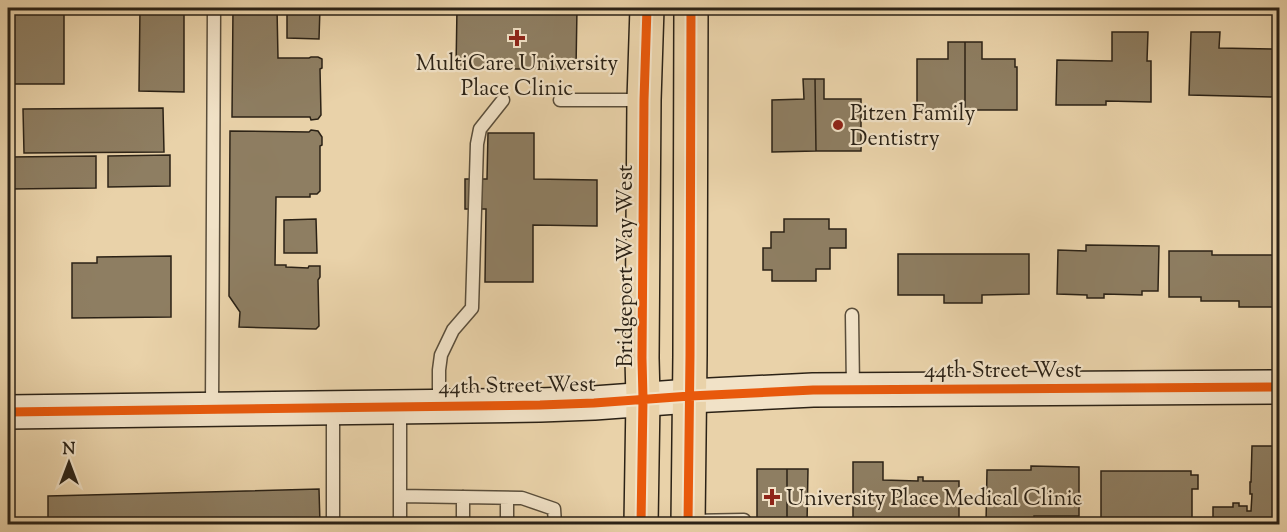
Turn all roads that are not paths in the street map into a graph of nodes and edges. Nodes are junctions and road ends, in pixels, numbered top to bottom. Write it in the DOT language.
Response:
graph roads {
  1 [pos="214,8"];
  2 [pos="647,8"];
  3 [pos="691,8"];
  4 [pos="503,100"];
  5 [pos="560,100"];
  6 [pos="644,100"];
  7 [pos="852,315"];
  8 [pos="1280,387"];
  9 [pos="853,390"];
  10 [pos="690,396"];
  11 [pos="644,399"];
  12 [pos="400,406"];
  13 [pos="439,406"];
  14 [pos="333,407"];
  15 [pos="212,409"];
  16 [pos="8,411"];
  17 [pos="400,496"];
  18 [pos="463,497"];
  19 [pos="507,498"];
  20 [pos="744,520"];
  21 [pos="688,523"];
  22 [pos="333,525"];
  23 [pos="400,525"];
  24 [pos="463,525"];
  25 [pos="507,525"];
  26 [pos="555,525"];
  27 [pos="641,525"];
  1 -- 15 [label="lane"];
  2 -- 6 [label="main road, Bridgeport Way West"];
  3 -- 10 [label="main road"];
  4 -- 13 [label="lane"];
  5 -- 6 [label="lane"];
  6 -- 11 [label="main road, Bridgeport Way West"];
  7 -- 9 [label="lane"];
  8 -- 9 [label="street, 44th Street West"];
  9 -- 10 [label="street, 44th Street West"];
  10 -- 11 [label="street, 44th Street West"];
  10 -- 21 [label="main road"];
  11 -- 13 [label="street, 44th Street West"];
  11 -- 27 [label="main road, Bridgeport Way West"];
  12 -- 13 [label="street, 44th Street West"];
  12 -- 14 [label="street, 44th Street West"];
  12 -- 17 [label="lane"];
  14 -- 15 [label="street, 44th Street West"];
  14 -- 22 [label="lane"];
  15 -- 16 [label="street, 44th Street West"];
  17 -- 18 [label="lane"];
  17 -- 23 [label="lane"];
  18 -- 19 [label="lane"];
  18 -- 24 [label="lane"];
  19 -- 25 [label="lane"];
  19 -- 26 [label="lane"];
  20 -- 21 [label="lane"];
}
